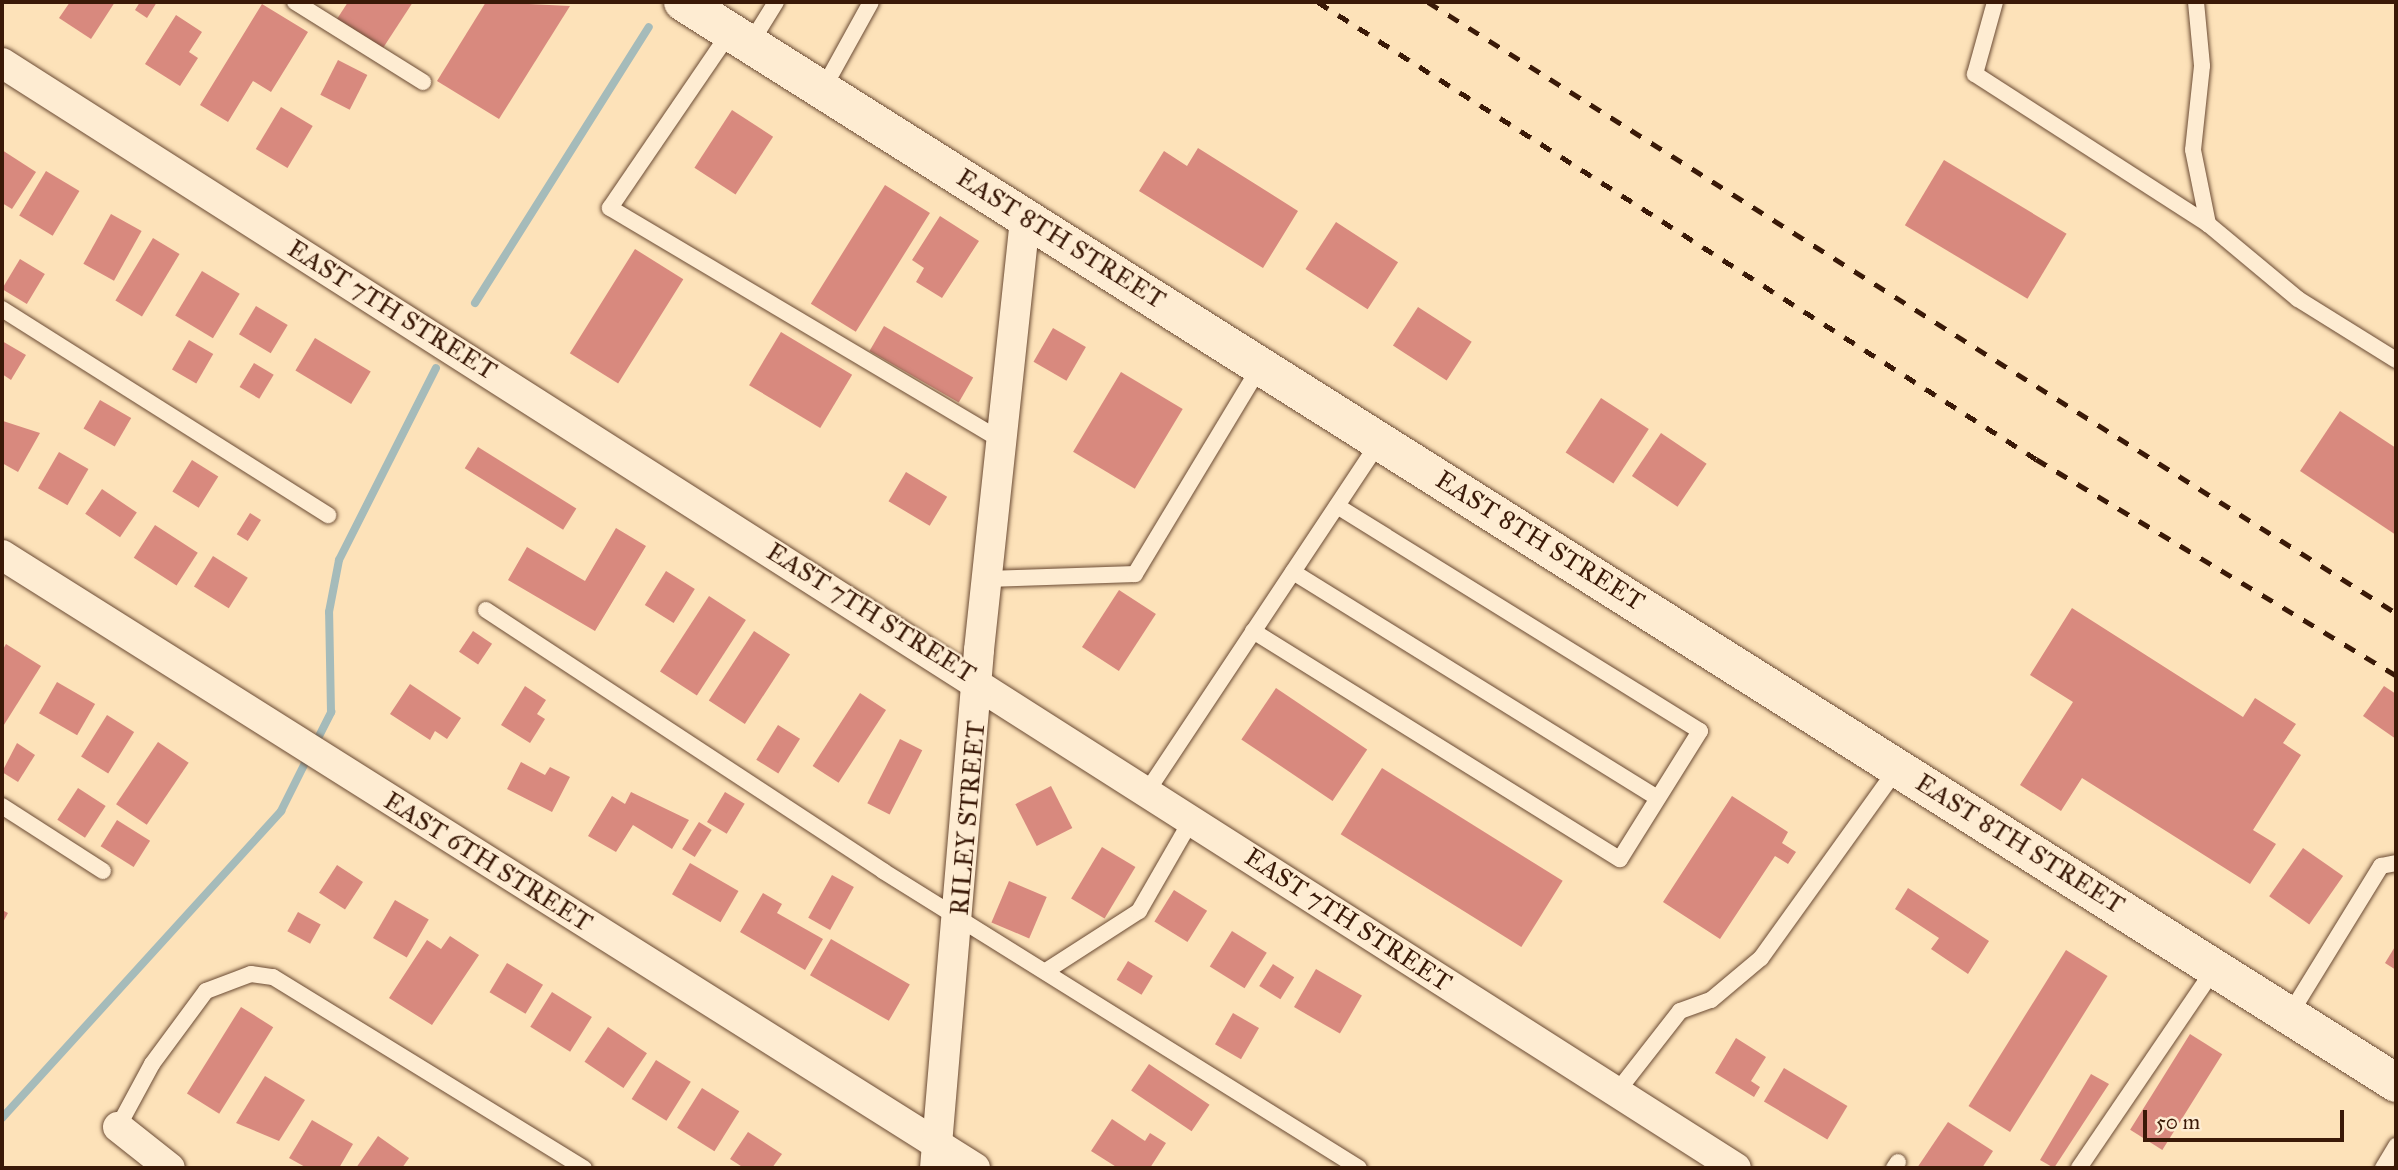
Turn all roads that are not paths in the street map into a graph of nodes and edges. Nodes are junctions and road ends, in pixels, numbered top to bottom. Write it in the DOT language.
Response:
graph roads {
  1 [pos="295,2"];
  2 [pos="683,2"];
  3 [pos="776,2"];
  4 [pos="871,2"];
  5 [pos="1995,2"];
  6 [pos="2196,2"];
  7 [pos="740,38"];
  8 [pos="2,63"];
  9 [pos="423,82"];
  10 [pos="823,89"];
  11 [pos="1025,217"];
  12 [pos="2207,224"];
  13 [pos="2,309"];
  14 [pos="2396,360"];
  15 [pos="1261,365"];
  16 [pos="1001,440"];
  17 [pos="1380,440"];
  18 [pos="1337,506"];
  19 [pos="328,515"];
  20 [pos="2,555"];
  21 [pos="1293,572"];
  22 [pos="988,579"];
  23 [pos="486,610"];
  24 [pos="1253,631"];
  25 [pos="979,680"];
  26 [pos="1898,766"];
  27 [pos="1148,790"];
  28 [pos="1657,799"];
  29 [pos="2,806"];
  30 [pos="1192,819"];
  31 [pos="2396,863"];
  32 [pos="103,871"];
  33 [pos="959,915"];
  34 [pos="2216,967"];
  35 [pos="1046,971"];
  36 [pos="2290,1014"];
  37 [pos="2396,1083"];
  38 [pos="1616,1093"];
  39 [pos="118,1127"];
  40 [pos="2396,1146"];
  41 [pos="936,1155"];
  42 [pos="170,1168"];
  43 [pos="584,1168"];
  44 [pos="975,1168"];
  45 [pos="1359,1168"];
  46 [pos="1736,1168"];
  47 [pos="2079,1168"];
  48 [pos="2383,1168"];
  1 -- 9 [label="lane"];
  2 -- 7 [label="main road, EAST 8TH STREET"];
  3 -- 7 [label="lane"];
  4 -- 10 [label="lane"];
  5 -- 12 [label="lane"];
  6 -- 12 [label="lane"];
  7 -- 10 [label="main road, EAST 8TH STREET"];
  7 -- 16 [label="lane"];
  8 -- 25 [label="street, EAST 7TH STREET"];
  10 -- 11 [label="main road, EAST 8TH STREET"];
  11 -- 15 [label="main road, EAST 8TH STREET"];
  11 -- 16 [label="street, RILEY STREET"];
  12 -- 14 [label="lane"];
  13 -- 19 [label="lane"];
  15 -- 17 [label="main road, EAST 8TH STREET"];
  15 -- 22 [label="lane"];
  16 -- 22 [label="street, RILEY STREET"];
  17 -- 18 [label="lane"];
  17 -- 26 [label="main road, EAST 8TH STREET"];
  18 -- 21 [label="lane"];
  18 -- 28 [label="lane"];
  20 -- 41 [label="street, EAST 6TH STREET"];
  21 -- 24 [label="lane"];
  21 -- 28 [label="lane"];
  22 -- 25 [label="street, RILEY STREET"];
  23 -- 33 [label="lane"];
  24 -- 27 [label="lane"];
  24 -- 28 [label="lane"];
  25 -- 27 [label="street, EAST 7TH STREET"];
  25 -- 33 [label="street, RILEY STREET"];
  26 -- 34 [label="main road, EAST 8TH STREET"];
  26 -- 38 [label="lane"];
  27 -- 30 [label="street, EAST 7TH STREET"];
  29 -- 32 [label="lane"];
  30 -- 35 [label="lane"];
  30 -- 38 [label="street, EAST 7TH STREET"];
  31 -- 36 [label="lane"];
  33 -- 35 [label="lane"];
  33 -- 41 [label="street, RILEY STREET"];
  34 -- 36 [label="main road, EAST 8TH STREET"];
  34 -- 47 [label="lane"];
  35 -- 45 [label="lane"];
  36 -- 37 [label="main road, EAST 8TH STREET"];
  38 -- 46 [label="street, EAST 7TH STREET"];
  39 -- 42 [label="street"];
  39 -- 43 [label="lane"];
  40 -- 48 [label="lane"];
  41 -- 44 [label="street, EAST 6TH STREET"];
}
